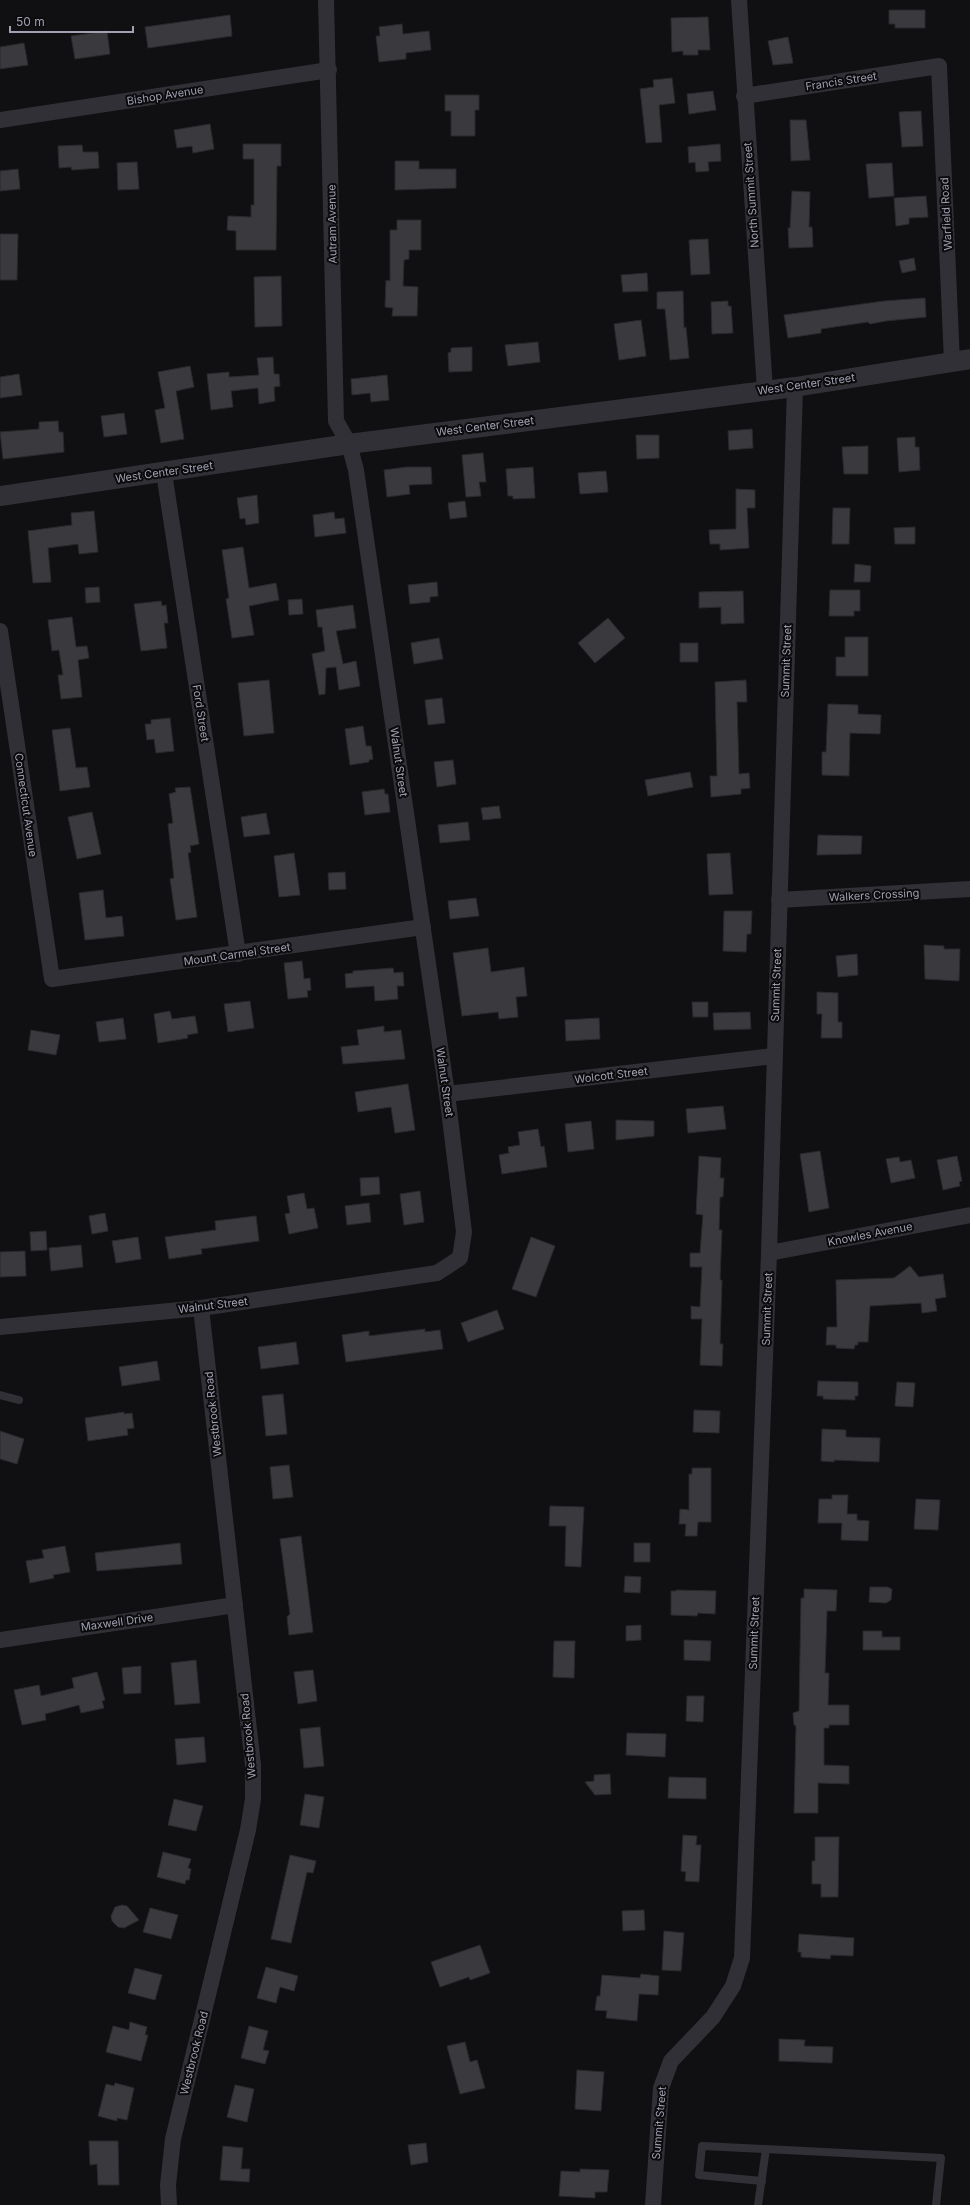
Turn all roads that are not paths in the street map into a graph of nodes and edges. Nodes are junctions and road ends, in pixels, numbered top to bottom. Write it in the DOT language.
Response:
graph roads {
  1 [pos="326,0"];
  2 [pos="739,0"];
  3 [pos="939,66"];
  4 [pos="329,70"];
  5 [pos="744,96"];
  6 [pos="0,120"];
  7 [pos="961,361"];
  8 [pos="795,387"];
  9 [pos="765,390"];
  10 [pos="349,444"];
  11 [pos="164,473"];
  12 [pos="0,496"];
  13 [pos="0,631"];
  14 [pos="970,889"];
  15 [pos="779,900"];
  16 [pos="423,927"];
  17 [pos="238,954"];
  18 [pos="52,979"];
  19 [pos="774,1056"];
  20 [pos="448,1094"];
  21 [pos="970,1215"];
  22 [pos="769,1254"];
  23 [pos="201,1308"];
  24 [pos="0,1328"];
  25 [pos="0,1395"];
  26 [pos="19,1400"];
  27 [pos="234,1605"];
  28 [pos="0,1640"];
  29 [pos="766,2149"];
  30 [pos="762,2181"];
  31 [pos="169,2205"];
  32 [pos="653,2205"];
  33 [pos="758,2205"];
  34 [pos="936,2205"];
  1 -- 4 [label="street, Autram Avenue"];
  2 -- 5 [label="street, North Summit Street"];
  3 -- 5 [label="street, Francis Street"];
  3 -- 7 [label="street, Warfield Road"];
  4 -- 6 [label="street, Bishop Avenue"];
  4 -- 10 [label="street, Autram Avenue"];
  5 -- 9 [label="street, North Summit Street"];
  7 -- 8 [label="street, West Center Street"];
  8 -- 9 [label="street, West Center Street"];
  8 -- 15 [label="street, Summit Street"];
  9 -- 10 [label="street, West Center Street"];
  10 -- 11 [label="street, West Center Street"];
  10 -- 16 [label="street, Walnut Street"];
  11 -- 12 [label="street, West Center Street"];
  11 -- 17 [label="street, Ford Street"];
  13 -- 18 [label="street, Connecticut Avenue"];
  14 -- 15 [label="street, Walkers Crossing"];
  15 -- 19 [label="street, Summit Street"];
  16 -- 17 [label="street, Mount Carmel Street"];
  16 -- 20 [label="street, Walnut Street"];
  17 -- 18 [label="street, Mount Carmel Street"];
  19 -- 20 [label="street, Wolcott Street"];
  19 -- 22 [label="street, Summit Street"];
  20 -- 23 [label="street, Walnut Street"];
  21 -- 22 [label="street, Knowles Avenue"];
  22 -- 32 [label="street, Summit Street"];
  23 -- 24 [label="street, Walnut Street"];
  23 -- 27 [label="street, Westbrook Road"];
  25 -- 26 [label="lane"];
  27 -- 28 [label="street, Maxwell Drive"];
  27 -- 31 [label="street, Westbrook Road"];
  29 -- 30 [label="lane"];
  29 -- 30 [label="lane"];
  29 -- 34 [label="lane"];
  30 -- 33 [label="lane"];
}
